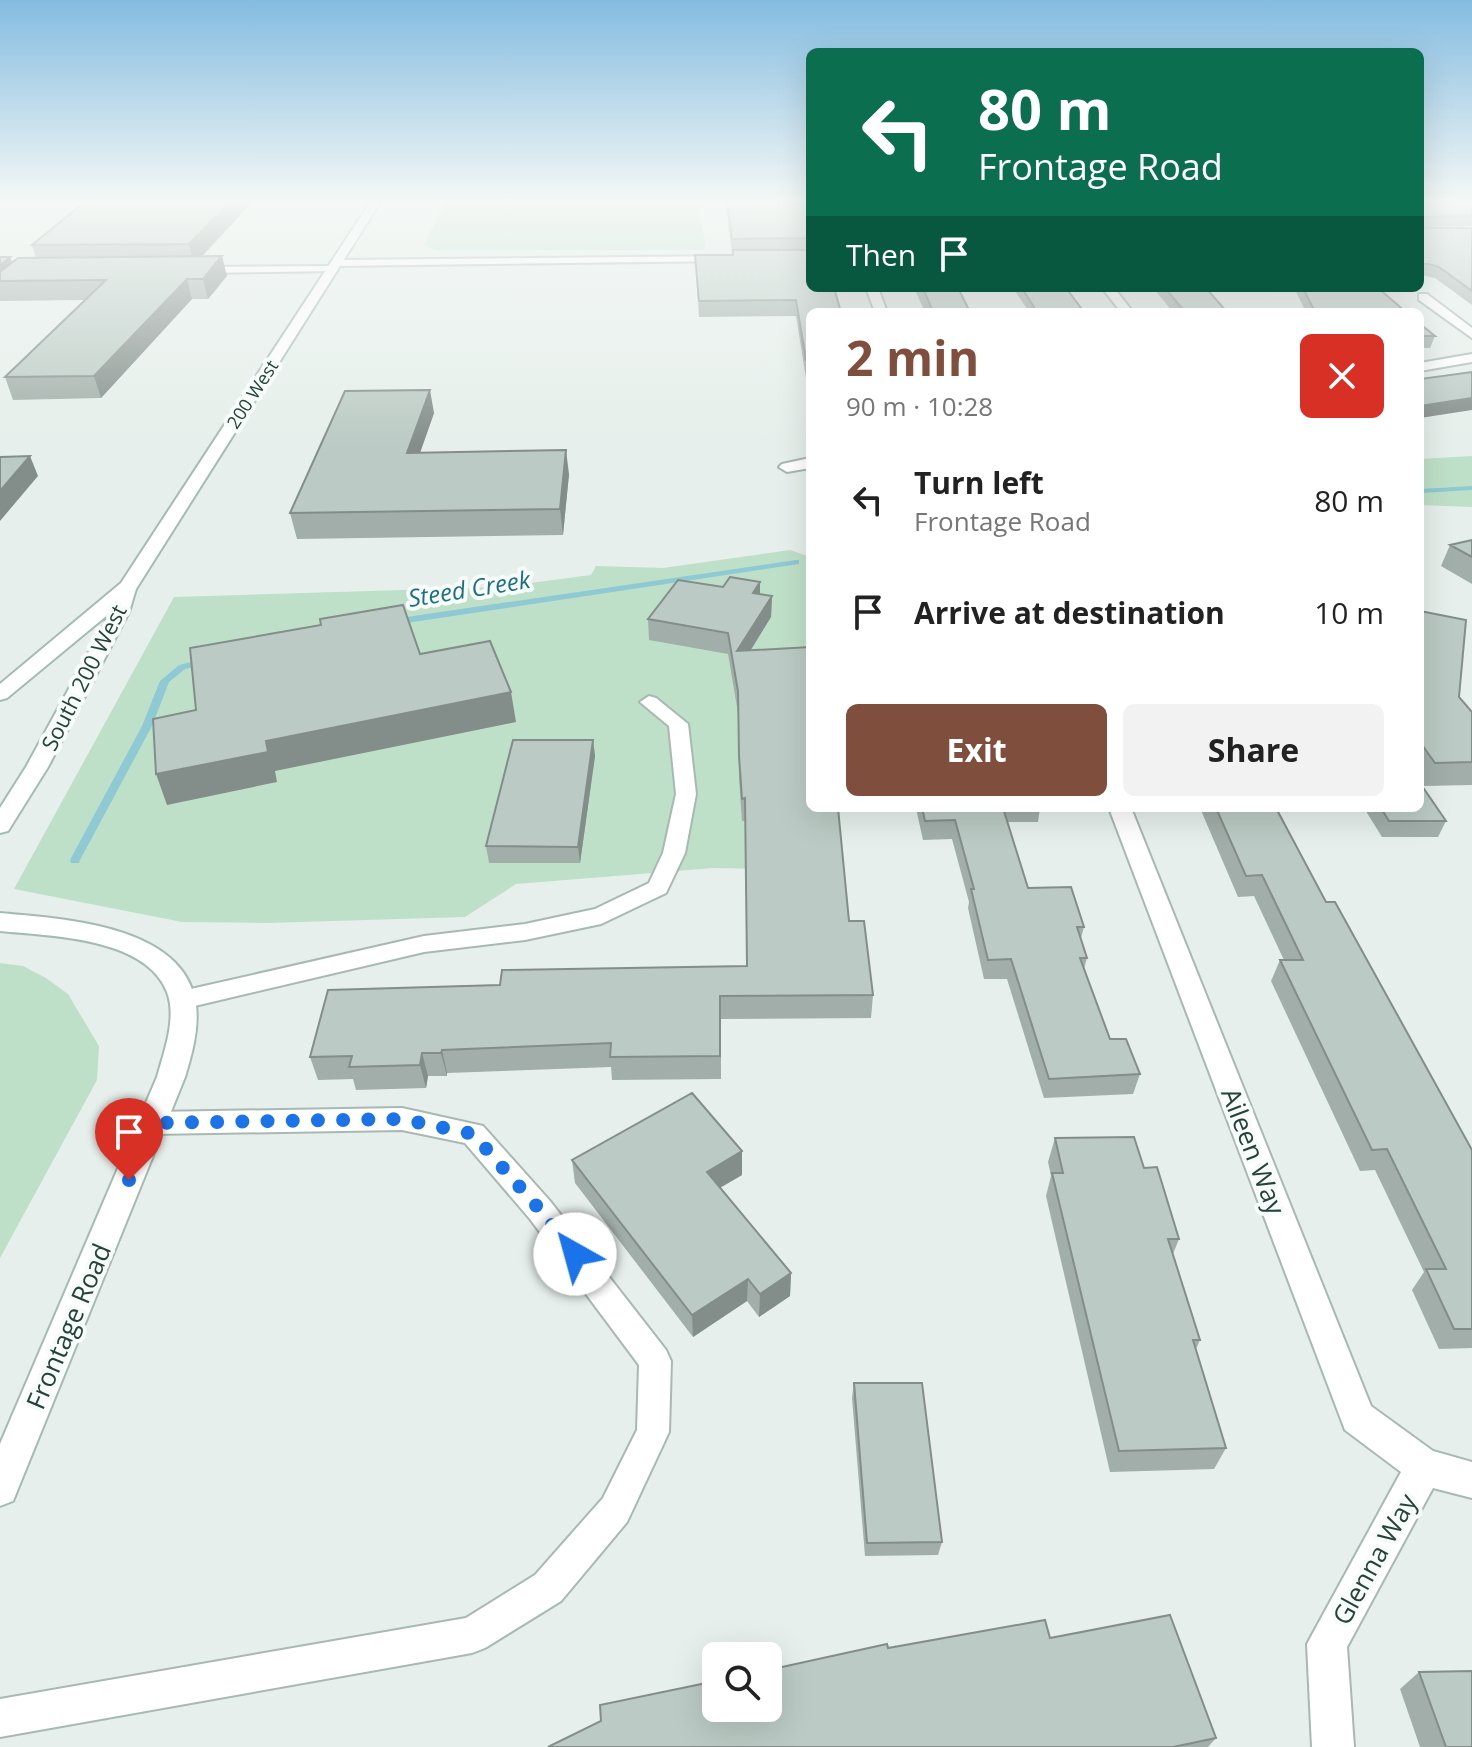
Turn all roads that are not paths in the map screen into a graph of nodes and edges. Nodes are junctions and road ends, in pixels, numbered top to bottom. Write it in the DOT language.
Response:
graph roads {
  1 [pos="323,283"];
  2 [pos="1111,292"];
  3 [pos="1423,297"];
  4 [pos="1124,308"];
  5 [pos="1472,334"];
  6 [pos="1472,358"];
  7 [pos="1424,366"];
  8 [pos="806,464"];
  9 [pos="787,467"];
  10 [pos="128,587"];
  11 [pos="0,694"];
  12 [pos="649,702"];
  13 [pos="1122,812"];
  14 [pos="0,826"];
  15 [pos="0,922"];
  16 [pos="182,1000"];
  17 [pos="153,1123"];
  18 [pos="1424,1467"];
  19 [pos="1472,1480"];
  20 [pos="0,1488"];
  21 [pos="0,1718"];
  22 [pos="1333,1747"];
  1 -- 10 [label="street, 200 West"];
  2 -- 4 [label="street"];
  3 -- 5 [label="street"];
  6 -- 7 [label="street"];
  8 -- 9 [label="street"];
  10 -- 11 [label="street, South 200 West"];
  10 -- 14 [label="street, South 200 West"];
  12 -- 16 [label="lane"];
  13 -- 18 [label="street, Aileen Way"];
  15 -- 16 [label="street"];
  16 -- 17 [label="street, Frontage Road"];
  17 -- 20 [label="street, Frontage Road"];
  17 -- 21 [label="lane"];
  18 -- 19 [label="street"];
  18 -- 22 [label="street, Glenna Way"];
}
